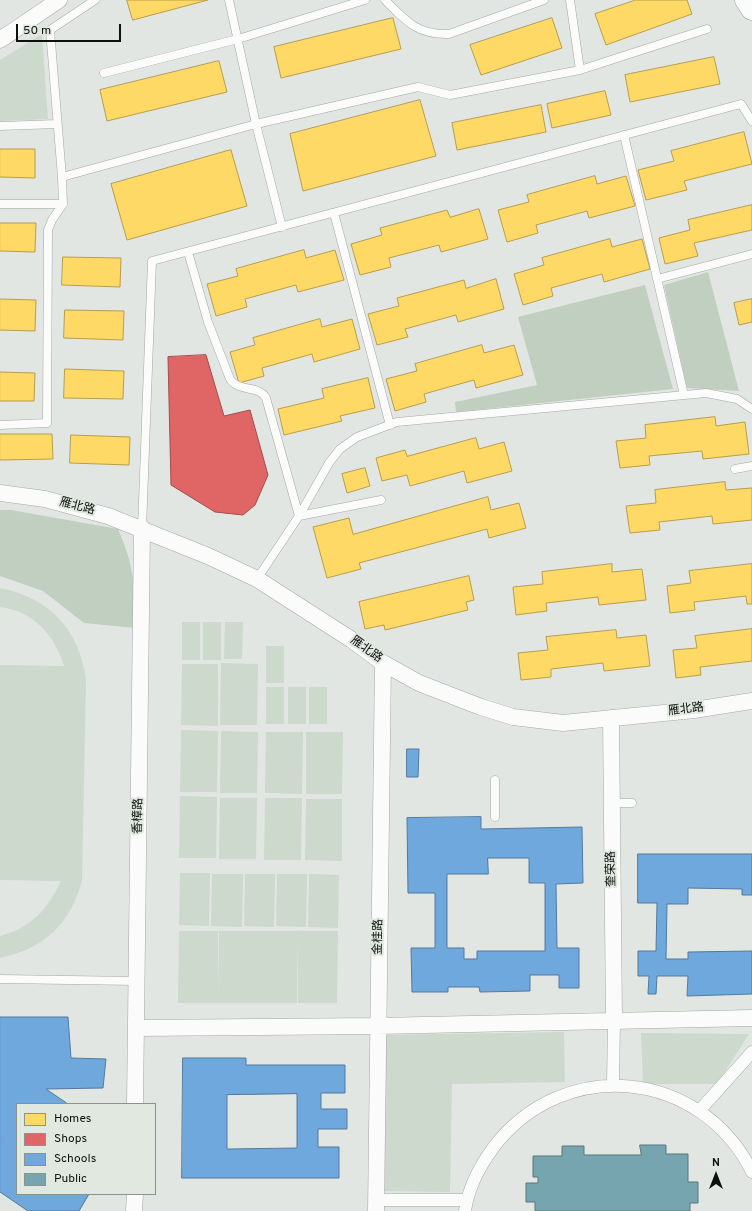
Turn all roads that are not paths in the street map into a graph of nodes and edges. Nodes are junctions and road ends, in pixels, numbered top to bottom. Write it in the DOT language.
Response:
graph roads {
  1 [pos="59,0"];
  2 [pos="95,0"];
  3 [pos="229,0"];
  4 [pos="365,0"];
  5 [pos="385,0"];
  6 [pos="544,0"];
  7 [pos="570,0"];
  8 [pos="746,0"];
  9 [pos="752,9"];
  10 [pos="707,29"];
  11 [pos="238,39"];
  12 [pos="0,40"];
  13 [pos="580,70"];
  14 [pos="104,73"];
  15 [pos="752,121"];
  16 [pos="57,124"];
  17 [pos="256,124"];
  18 [pos="0,126"];
  19 [pos="624,135"];
  20 [pos="62,177"];
  21 [pos="0,204"];
  22 [pos="62,204"];
  23 [pos="334,213"];
  24 [pos="282,227"];
  25 [pos="188,252"];
  26 [pos="752,254"];
  27 [pos="657,279"];
  28 [pos="684,395"];
  29 [pos="752,409"];
  30 [pos="0,425"];
  31 [pos="390,425"];
  32 [pos="752,466"];
  33 [pos="735,469"];
  34 [pos="0,493"];
  35 [pos="381,500"];
  36 [pos="299,516"];
  37 [pos="142,528"];
  38 [pos="257,579"];
  39 [pos="383,663"];
  40 [pos="752,701"];
  41 [pos="611,718"];
  42 [pos="495,780"];
  43 [pos="611,803"];
  44 [pos="632,803"];
  45 [pos="495,817"];
  46 [pos="0,979"];
  47 [pos="137,981"];
  48 [pos="752,1018"];
  49 [pos="614,1020"];
  50 [pos="377,1026"];
  51 [pos="136,1028"];
  52 [pos="752,1052"];
  53 [pos="613,1086"];
  54 [pos="135,1103"];
  55 [pos="700,1110"];
  56 [pos="752,1172"];
  57 [pos="135,1195"];
  58 [pos="376,1205"];
  59 [pos="466,1206"];
  60 [pos="134,1211"];
  1 -- 12 [label="street"];
  2 -- 16 [label="lane"];
  3 -- 11 [label="lane"];
  4 -- 11 [label="lane"];
  5 -- 6 [label="lane"];
  7 -- 13 [label="lane"];
  8 -- 9 [label="main road"];
  10 -- 13 [label="lane"];
  11 -- 14 [label="lane"];
  11 -- 17 [label="lane"];
  13 -- 17 [label="lane"];
  15 -- 19 [label="lane"];
  16 -- 18 [label="lane"];
  16 -- 20 [label="lane"];
  17 -- 20 [label="lane"];
  17 -- 24 [label="lane"];
  19 -- 23 [label="lane"];
  19 -- 27 [label="lane"];
  20 -- 22 [label="lane"];
  21 -- 22 [label="lane"];
  22 -- 30 [label="lane"];
  23 -- 24 [label="lane"];
  23 -- 31 [label="lane"];
  24 -- 25 [label="lane"];
  25 -- 36 [label="lane"];
  25 -- 37 [label="lane"];
  26 -- 27 [label="lane"];
  27 -- 28 [label="lane"];
  28 -- 29 [label="lane"];
  28 -- 31 [label="lane"];
  31 -- 36 [label="lane"];
  32 -- 33 [label="lane"];
  34 -- 37 [label="street, 雁北路"];
  35 -- 36 [label="lane"];
  36 -- 38 [label="lane"];
  37 -- 38 [label="street, 雁北路"];
  37 -- 47 [label="street, 香樟路"];
  38 -- 39 [label="street, 雁北路"];
  39 -- 41 [label="street, 雁北路"];
  39 -- 50 [label="street, 金桂路"];
  40 -- 41 [label="street, 雁北路"];
  41 -- 43 [label="street, 奎荣路"];
  42 -- 45 [label="lane"];
  43 -- 44 [label="lane"];
  43 -- 49 [label="street, 奎荣路"];
  46 -- 47 [label="lane"];
  47 -- 51 [label="street, 香樟路"];
  48 -- 49 [label="street"];
  49 -- 50 [label="street"];
  49 -- 53 [label="street"];
  50 -- 51 [label="street"];
  50 -- 58 [label="street, 金桂路"];
  51 -- 54 [label="street, 香樟路"];
  52 -- 55 [label="street"];
  53 -- 55 [label="street"];
  53 -- 59 [label="street"];
  55 -- 56 [label="street"];
  57 -- 60 [label="street"];
  58 -- 59 [label="street"];
}
